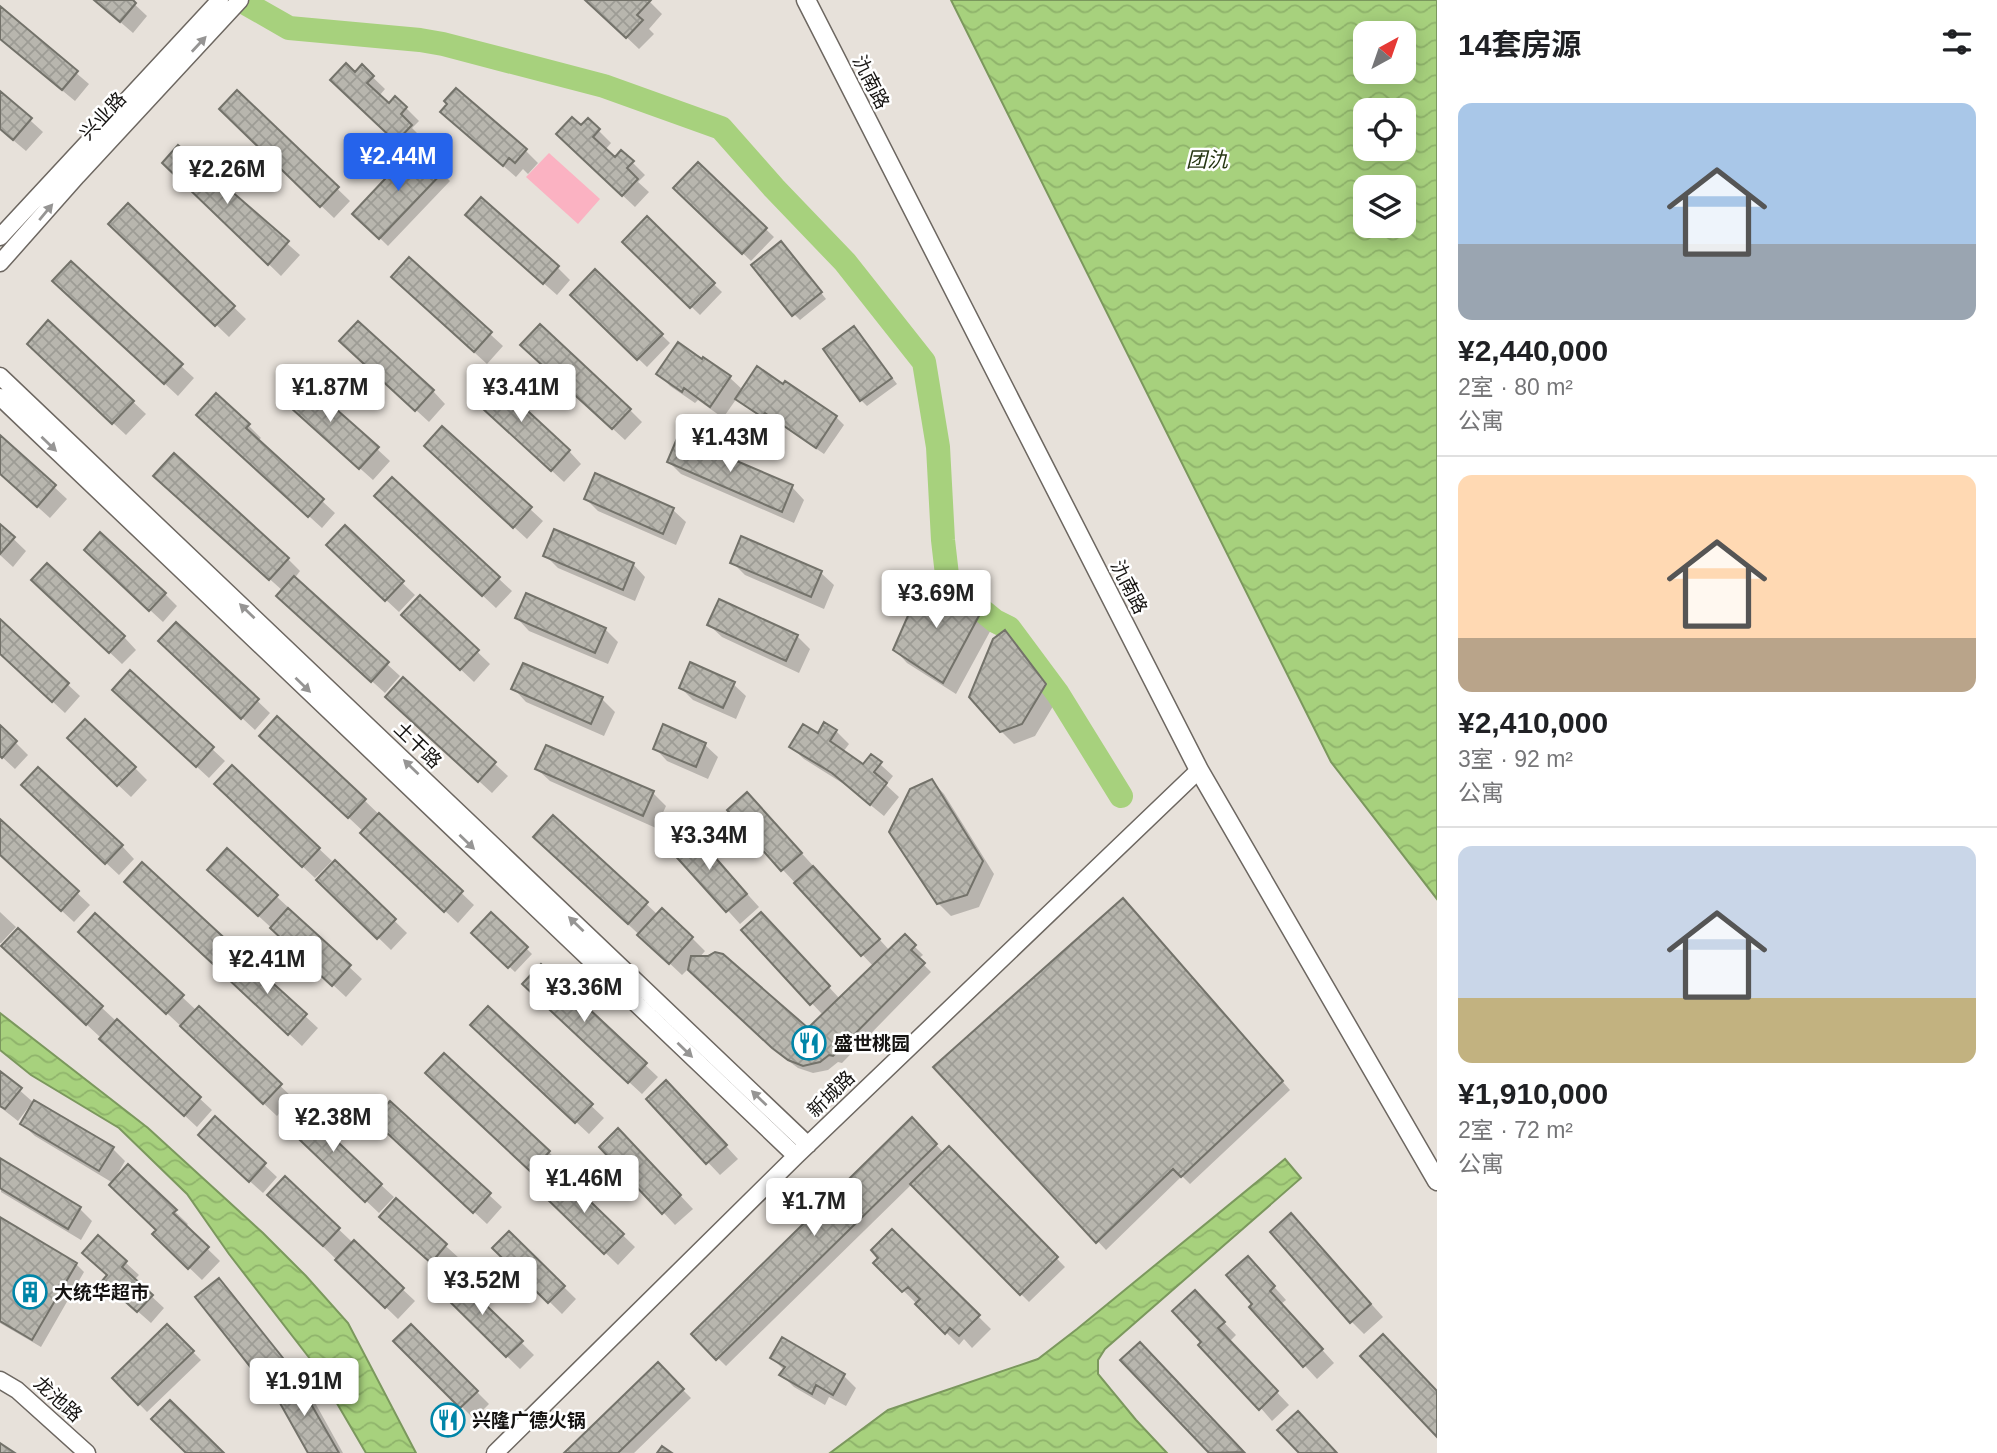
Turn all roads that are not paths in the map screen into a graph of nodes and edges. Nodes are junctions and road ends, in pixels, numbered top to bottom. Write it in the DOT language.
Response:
graph roads {
  1 [pos="806,0"];
  2 [pos="218,2"];
  3 [pos="238,2"];
  4 [pos="0,237"];
  5 [pos="0,263"];
  6 [pos="0,376"];
  7 [pos="0,397"];
  8 [pos="1199,770"];
  9 [pos="802,1151"];
  10 [pos="1437,1181"];
  11 [pos="0,1380"];
  12 [pos="87,1453"];
  13 [pos="495,1453"];
  1 -- 8 [label="main road, 氿南路"];
  2 -- 4 [label="street, 兴业路"];
  5 -- 3 [label="street, 兴业路, one-way"];
  9 -- 6 [label="street, 土干路, one-way"];
  7 -- 9 [label="street, 土干路, one-way"];
  8 -- 9 [label="street, 新城路"];
  8 -- 10 [label="main road, 氿南路"];
  9 -- 13 [label="street, 新城路"];
  11 -- 12 [label="street, 龙池路"];
}
